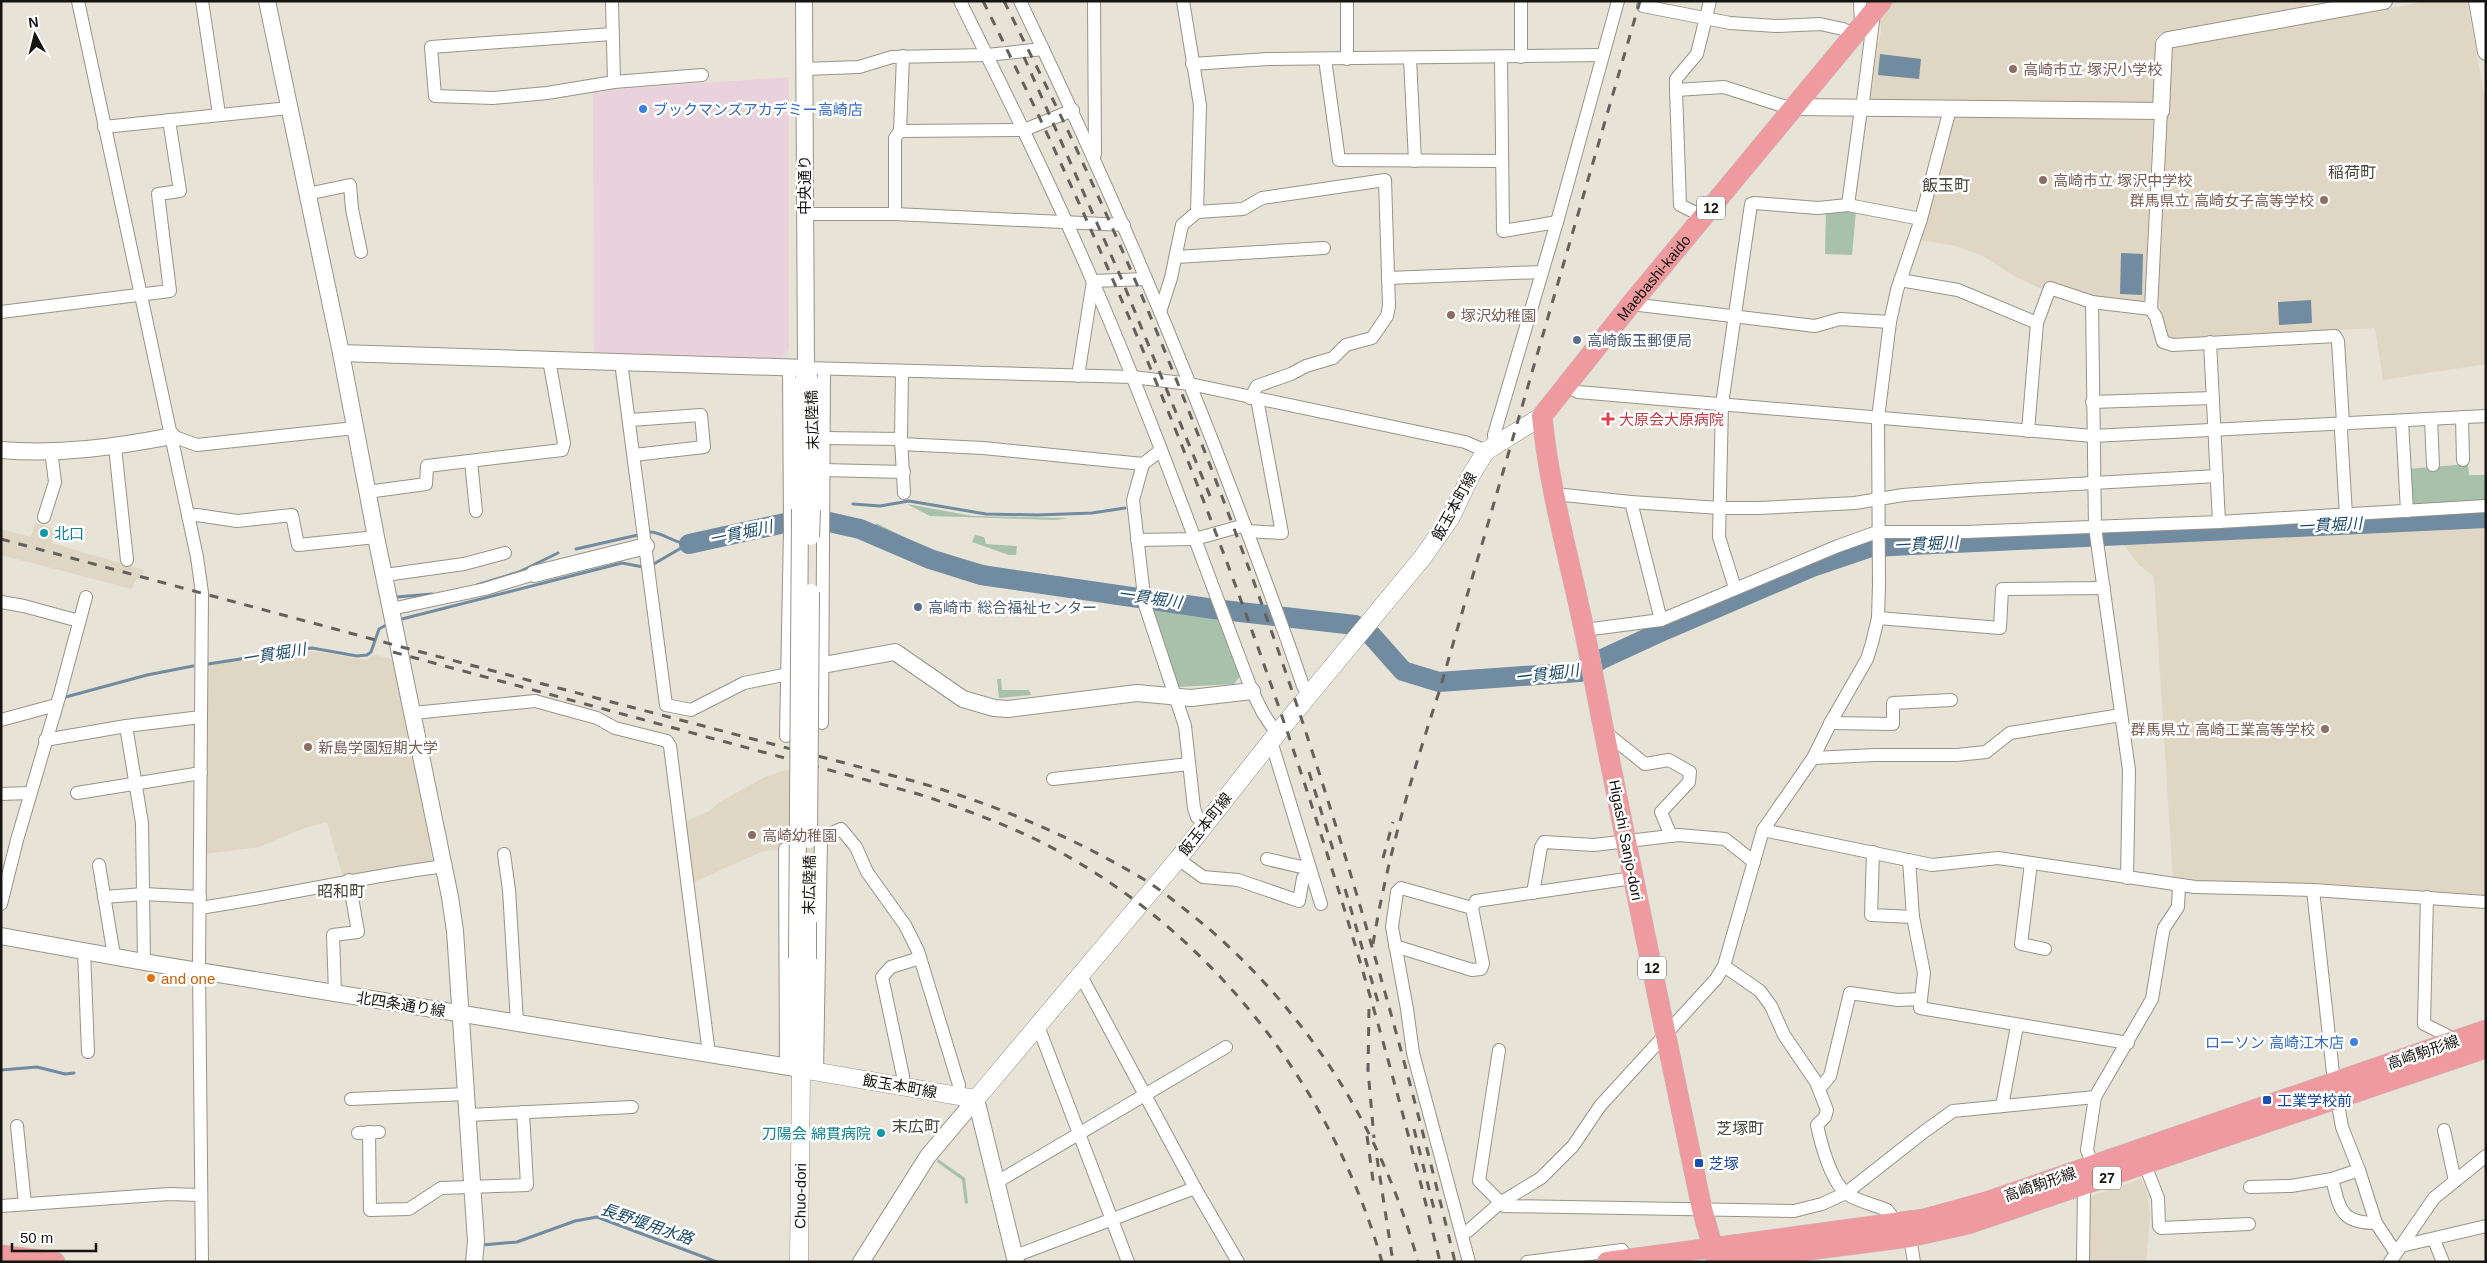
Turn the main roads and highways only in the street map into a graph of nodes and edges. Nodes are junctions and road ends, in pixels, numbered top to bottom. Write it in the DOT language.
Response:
graph roads {
  1 [pos="1872,4"];
  2 [pos="1542,416"];
  3 [pos="2486,1030"];
  4 [pos="2486,1048"];
  5 [pos="801,1069"];
  6 [pos="2336,1090"];
  7 [pos="1,1255"];
  8 [pos="1826,1256"];
  9 [pos="1715,1257"];
  10 [pos="55,1262"];
  11 [pos="799,1262"];
  12 [pos="1607,1262"];
  1 -- 2 [label="main road, Maebashi-kaido / 12"];
  2 -- 5 [label="main road, 飯玉本町線"];
  2 -- 9 [label="main road, Higashi Sanjo-dori / 12"];
  3 -- 6 [label="main road, 高崎駒形線 / 27"];
  4 -- 6 [label="main road, 高崎駒形線 / 27"];
  5 -- 11 [label="main road, Chuo-dori"];
  6 -- 8 [label="main road, 高崎駒形線 / 27"];
  6 -- 9 [label="main road, 高崎駒形線 / 27"];
  7 -- 10 [label="main road"];
  8 -- 9 [label="main road, 高崎駒形線 / 27"];
  9 -- 12 [label="main road, 高崎駒形線 / 27"];
}
